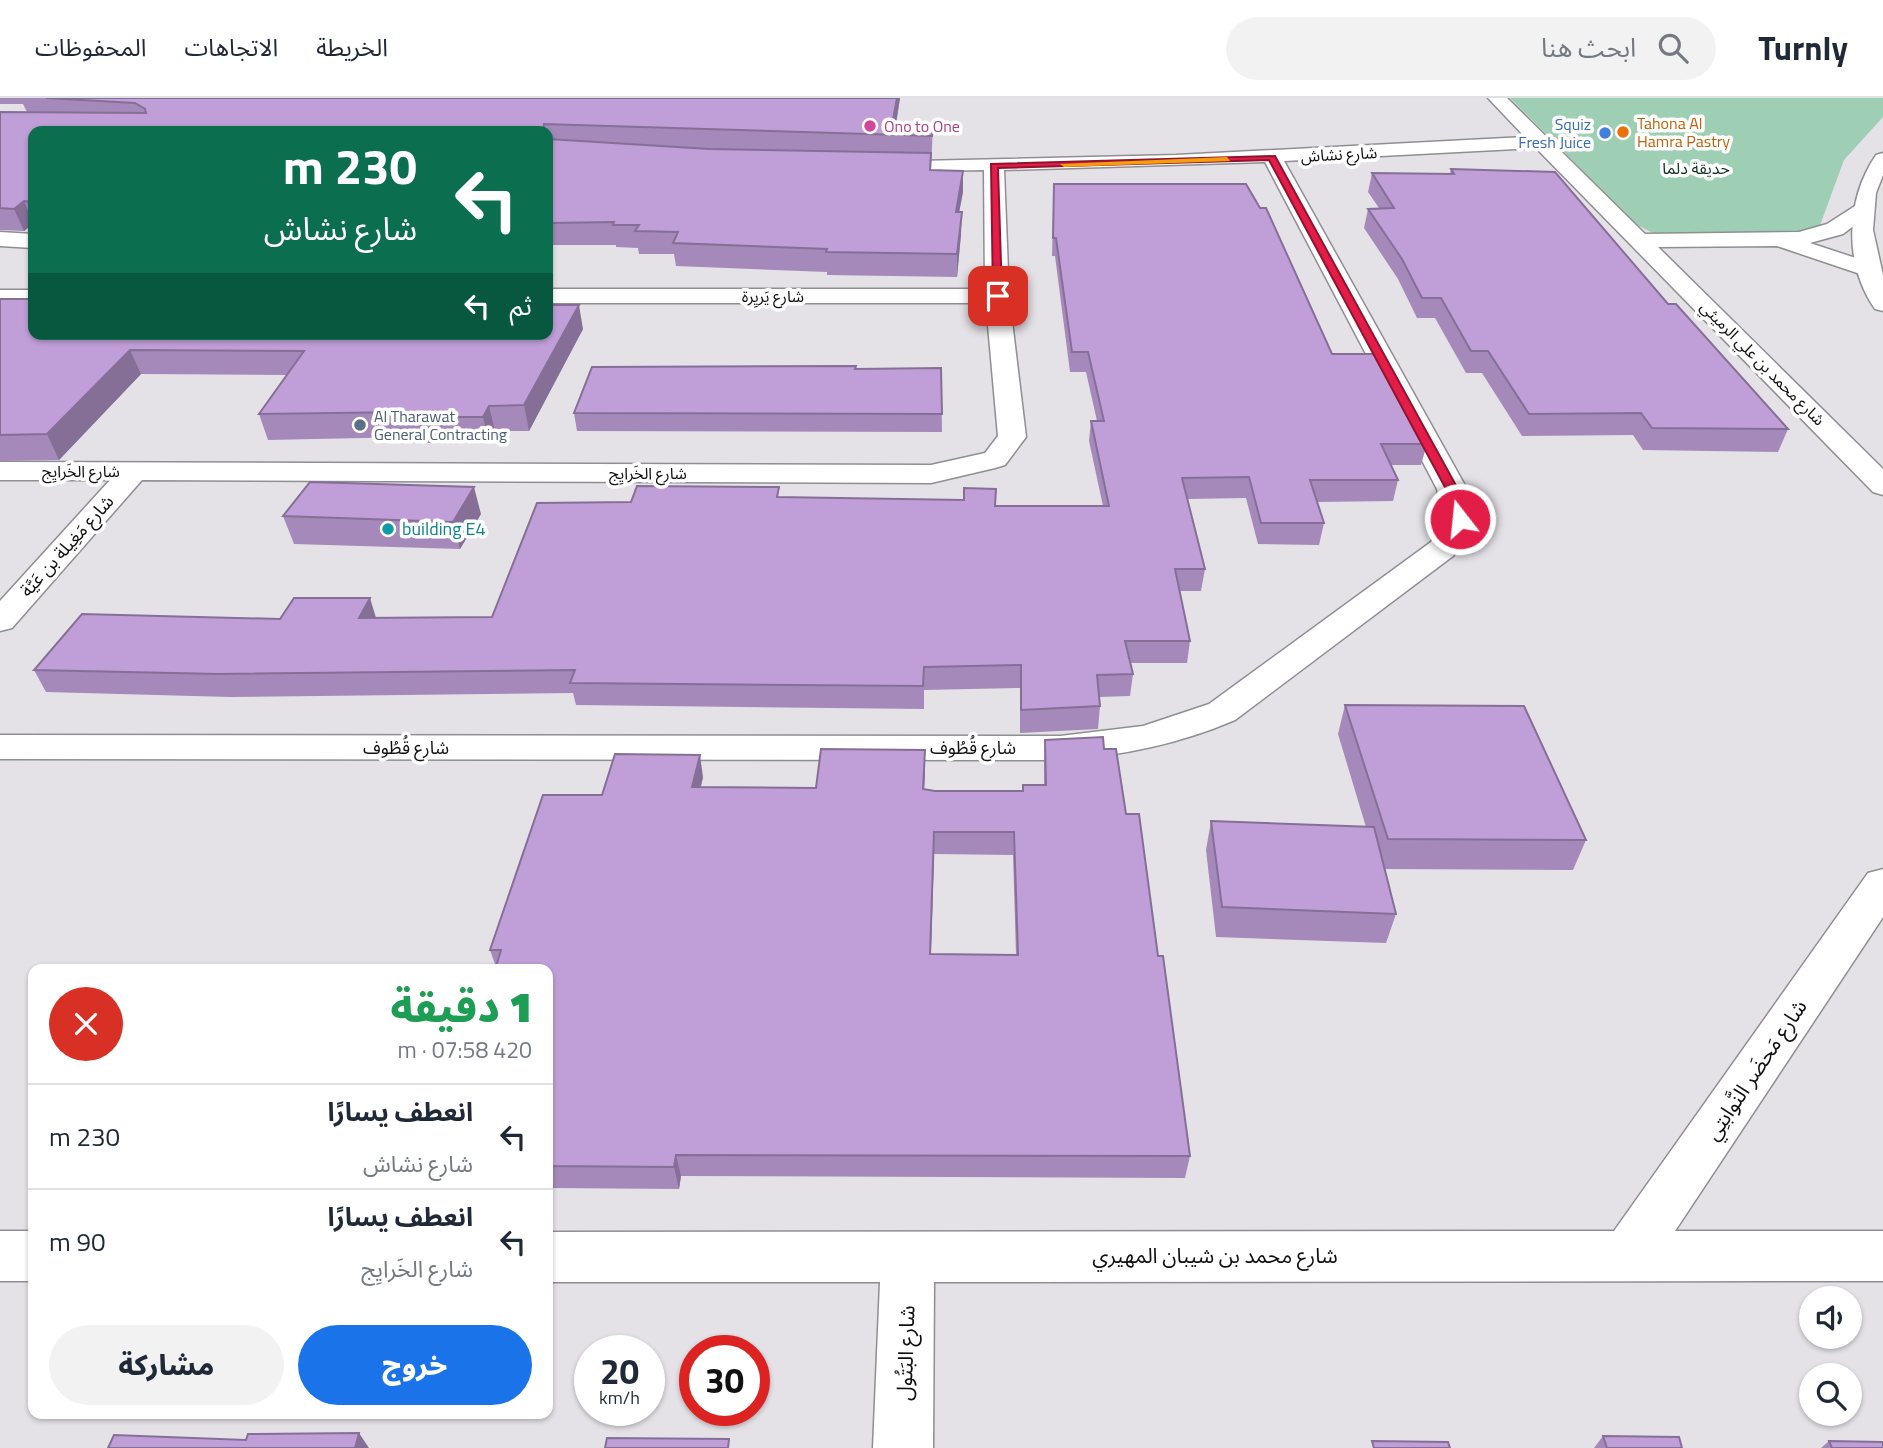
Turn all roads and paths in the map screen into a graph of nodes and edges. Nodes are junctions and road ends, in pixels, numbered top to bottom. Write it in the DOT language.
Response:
graph roads {
  1 [pos="1497,98"];
  2 [pos="1543,142"];
  3 [pos="1272,157"];
  4 [pos="1883,159"];
  5 [pos="994,165"];
  6 [pos="944,180"];
  7 [pos="1862,210"];
  8 [pos="0,239"];
  9 [pos="28,241"];
  10 [pos="1642,241"];
  11 [pos="1777,242"];
  12 [pos="1869,270"];
  13 [pos="912,282"];
  14 [pos="814,288"];
  15 [pos="553,296"];
  16 [pos="998,296"];
  17 [pos="1883,304"];
  18 [pos="0,471"];
  19 [pos="134,471"];
  20 [pos="1883,486"];
  21 [pos="0,621"];
  22 [pos="0,747"];
  23 [pos="1883,884"];
  24 [pos="1629,1255"];
  25 [pos="1883,1256"];
  26 [pos="553,1257"];
  27 [pos="908,1258"];
  28 [pos="903,1448"];
  1 -- 2 [label="street, شارع محمد بن علي الرميثي"];
  2 -- 3 [label="street, شارع نشاش"];
  2 -- 10 [label="street, شارع محمد بن علي الرميثي"];
  3 -- 5 [label="street, شارع نشاش"];
  3 -- 22 [label="street, شارع قُطُوف"];
  4 -- 7 [label="street"];
  5 -- 6 [label="street, شارع نشاش"];
  5 -- 16 [label="street, شارع الخَرايِج"];
  7 -- 11 [label="street"];
  7 -- 12 [label="street"];
  8 -- 9 [label="street"];
  10 -- 11 [label="street"];
  10 -- 20 [label="street, شارع محمد بن علي الرميثي"];
  11 -- 12 [label="street"];
  12 -- 17 [label="street"];
  13 -- 14 [label="street"];
  14 -- 15 [label="street, شارع يَريِرة"];
  14 -- 16 [label="street, شارع يَريِرة"];
  16 -- 19 [label="street, شارع الخَرايِج"];
  18 -- 19 [label="street, شارع الخَرايِج"];
  19 -- 21 [label="street, شارع مَغِيلة بن عَيَّة"];
  23 -- 24 [label="street, شارع مَحضَر النَّوابتِي"];
  24 -- 25 [label="street, شارع محمد بن شيبان المهيري"];
  24 -- 27 [label="street, شارع محمد بن شيبان المهيري"];
  26 -- 27 [label="street, شارع محمد بن شيبان المهيري"];
  27 -- 28 [label="street, شارع البَتُول"];
}
